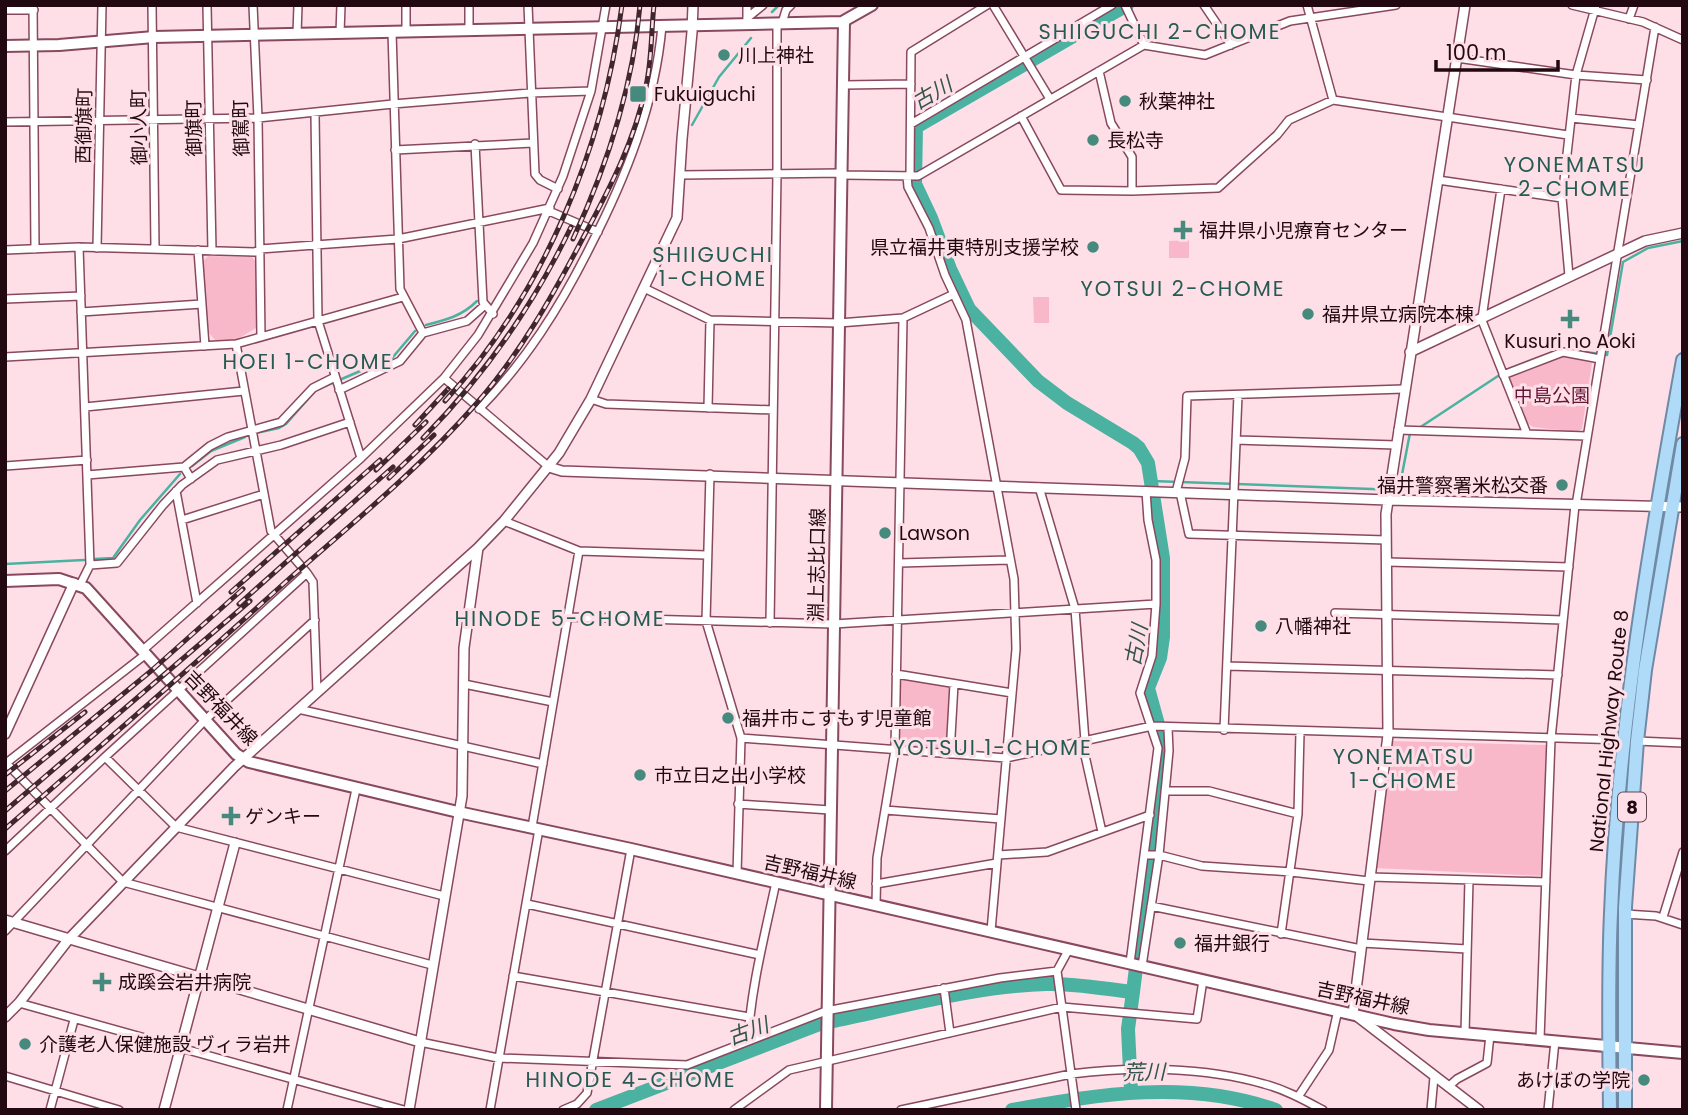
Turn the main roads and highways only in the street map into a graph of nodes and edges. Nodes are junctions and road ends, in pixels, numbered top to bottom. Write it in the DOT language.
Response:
graph roads {
  1 [pos="872,5"];
  2 [pos="844,22"];
  3 [pos="5,47"];
  4 [pos="1683,360"];
  5 [pos="1683,444"];
  6 [pos="1677,507"];
  7 [pos="5,580"];
  8 [pos="1631,741"];
  9 [pos="829,895"];
  10 [pos="1609,1046"];
  11 [pos="1625,1048"];
  12 [pos="1683,1053"];
  13 [pos="826,1110"];
  14 [pos="1610,1110"];
  15 [pos="1625,1110"];
  1 -- 2 [label="main road"];
  2 -- 3 [label="main road"];
  2 -- 9 [label="main road, 淵上志比口線"];
  4 -- 8 [label="highway, National Highway Route 8 / 8"];
  5 -- 6 [label="highway, National Highway Route 8 / 8"];
  6 -- 8 [label="highway, National Highway Route 8 / 8"];
  7 -- 9 [label="main road, 吉野福井線"];
  8 -- 10 [label="highway, National Highway Route 8 / 8"];
  8 -- 11 [label="highway, National Highway Route 8 / 8"];
  9 -- 10 [label="main road, 吉野福井線"];
  9 -- 13 [label="main road, 淵上志比口線"];
  10 -- 11 [label="main road, 吉野福井線"];
  10 -- 14 [label="highway, National Highway Route 8 / 8"];
  11 -- 12 [label="main road, 吉野福井線"];
  11 -- 15 [label="highway, National Highway Route 8 / 8"];
}
